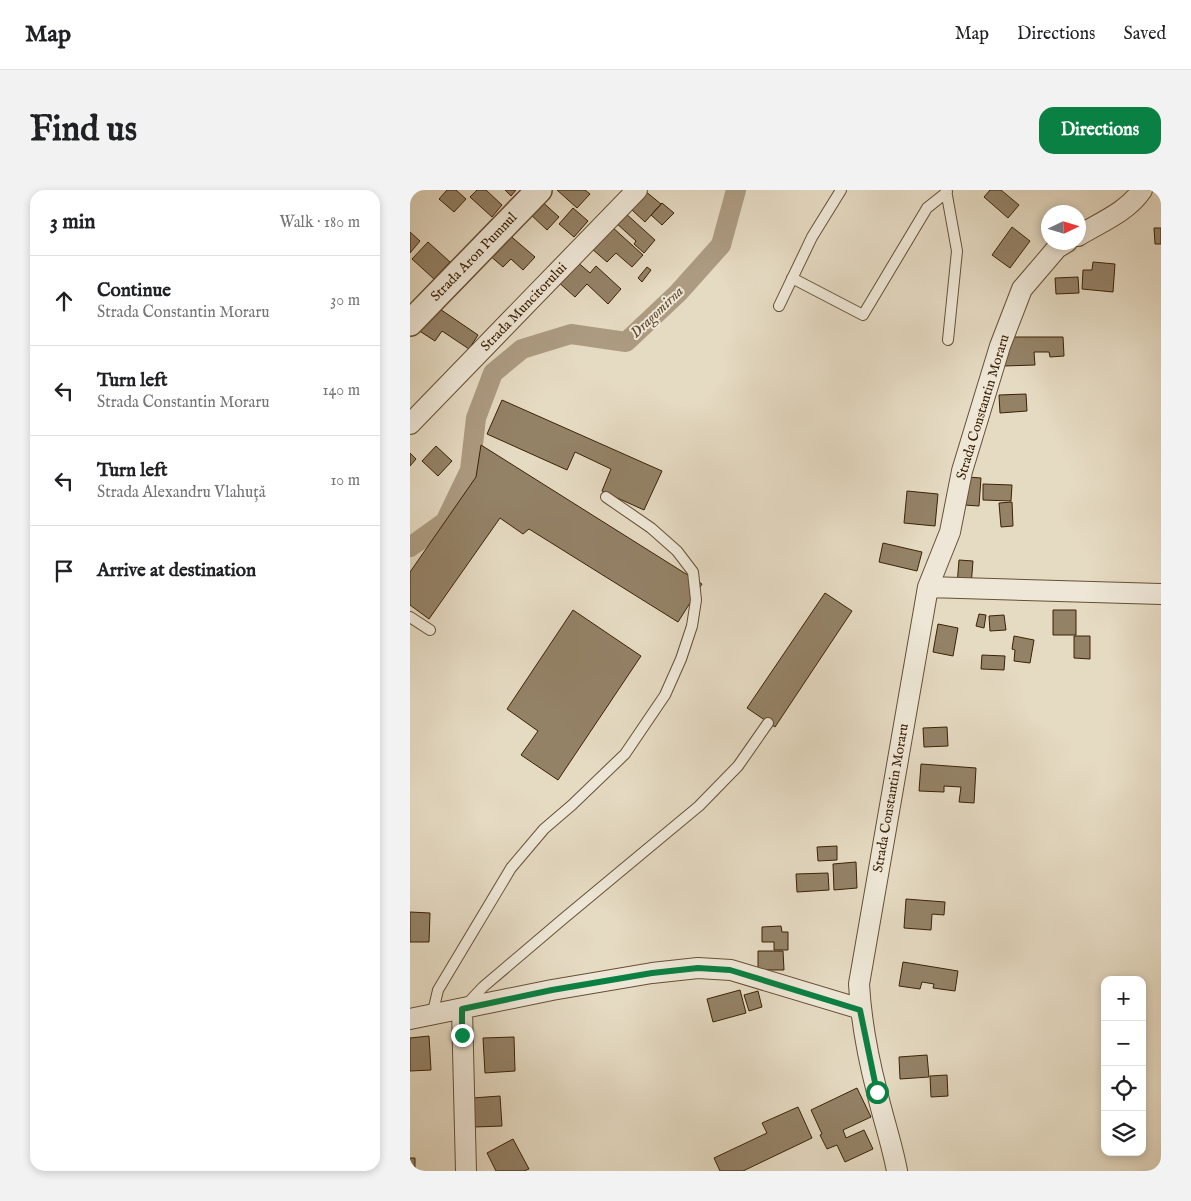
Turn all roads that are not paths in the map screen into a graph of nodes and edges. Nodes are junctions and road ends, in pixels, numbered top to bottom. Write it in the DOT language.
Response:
graph roads {
  1 [pos="539,190"];
  2 [pos="637,190"];
  3 [pos="841,190"];
  4 [pos="1142,190"];
  5 [pos="946,191"];
  6 [pos="1086,231"];
  7 [pos="1055,250"];
  8 [pos="792,278"];
  9 [pos="779,306"];
  10 [pos="410,323"];
  11 [pos="948,340"];
  12 [pos="410,424"];
  13 [pos="606,497"];
  14 [pos="928,587"];
  15 [pos="1161,594"];
  16 [pos="410,616"];
  17 [pos="430,630"];
  18 [pos="768,724"];
  19 [pos="462,1009"];
  20 [pos="860,1010"];
  21 [pos="432,1016"];
  22 [pos="410,1019"];
  23 [pos="466,1171"];
  24 [pos="897,1171"];
  1 -- 10 [label="street, Strada Aron Pumnul"];
  2 -- 12 [label="street, Strada Muncitorului"];
  3 -- 8 [label="lane"];
  4 -- 6 [label="street"];
  5 -- 8 [label="lane"];
  5 -- 11 [label="lane"];
  7 -- 14 [label="street, Strada Constantin Moraru"];
  8 -- 9 [label="lane"];
  13 -- 21 [label="lane"];
  14 -- 15 [label="street"];
  14 -- 20 [label="street, Strada Constantin Moraru"];
  16 -- 17 [label="lane"];
  18 -- 19 [label="lane"];
  19 -- 20 [label="street"];
  19 -- 21 [label="street"];
  19 -- 23 [label="street"];
  20 -- 24 [label="street, Strada Constantin Moraru"];
  21 -- 22 [label="street"];
}
